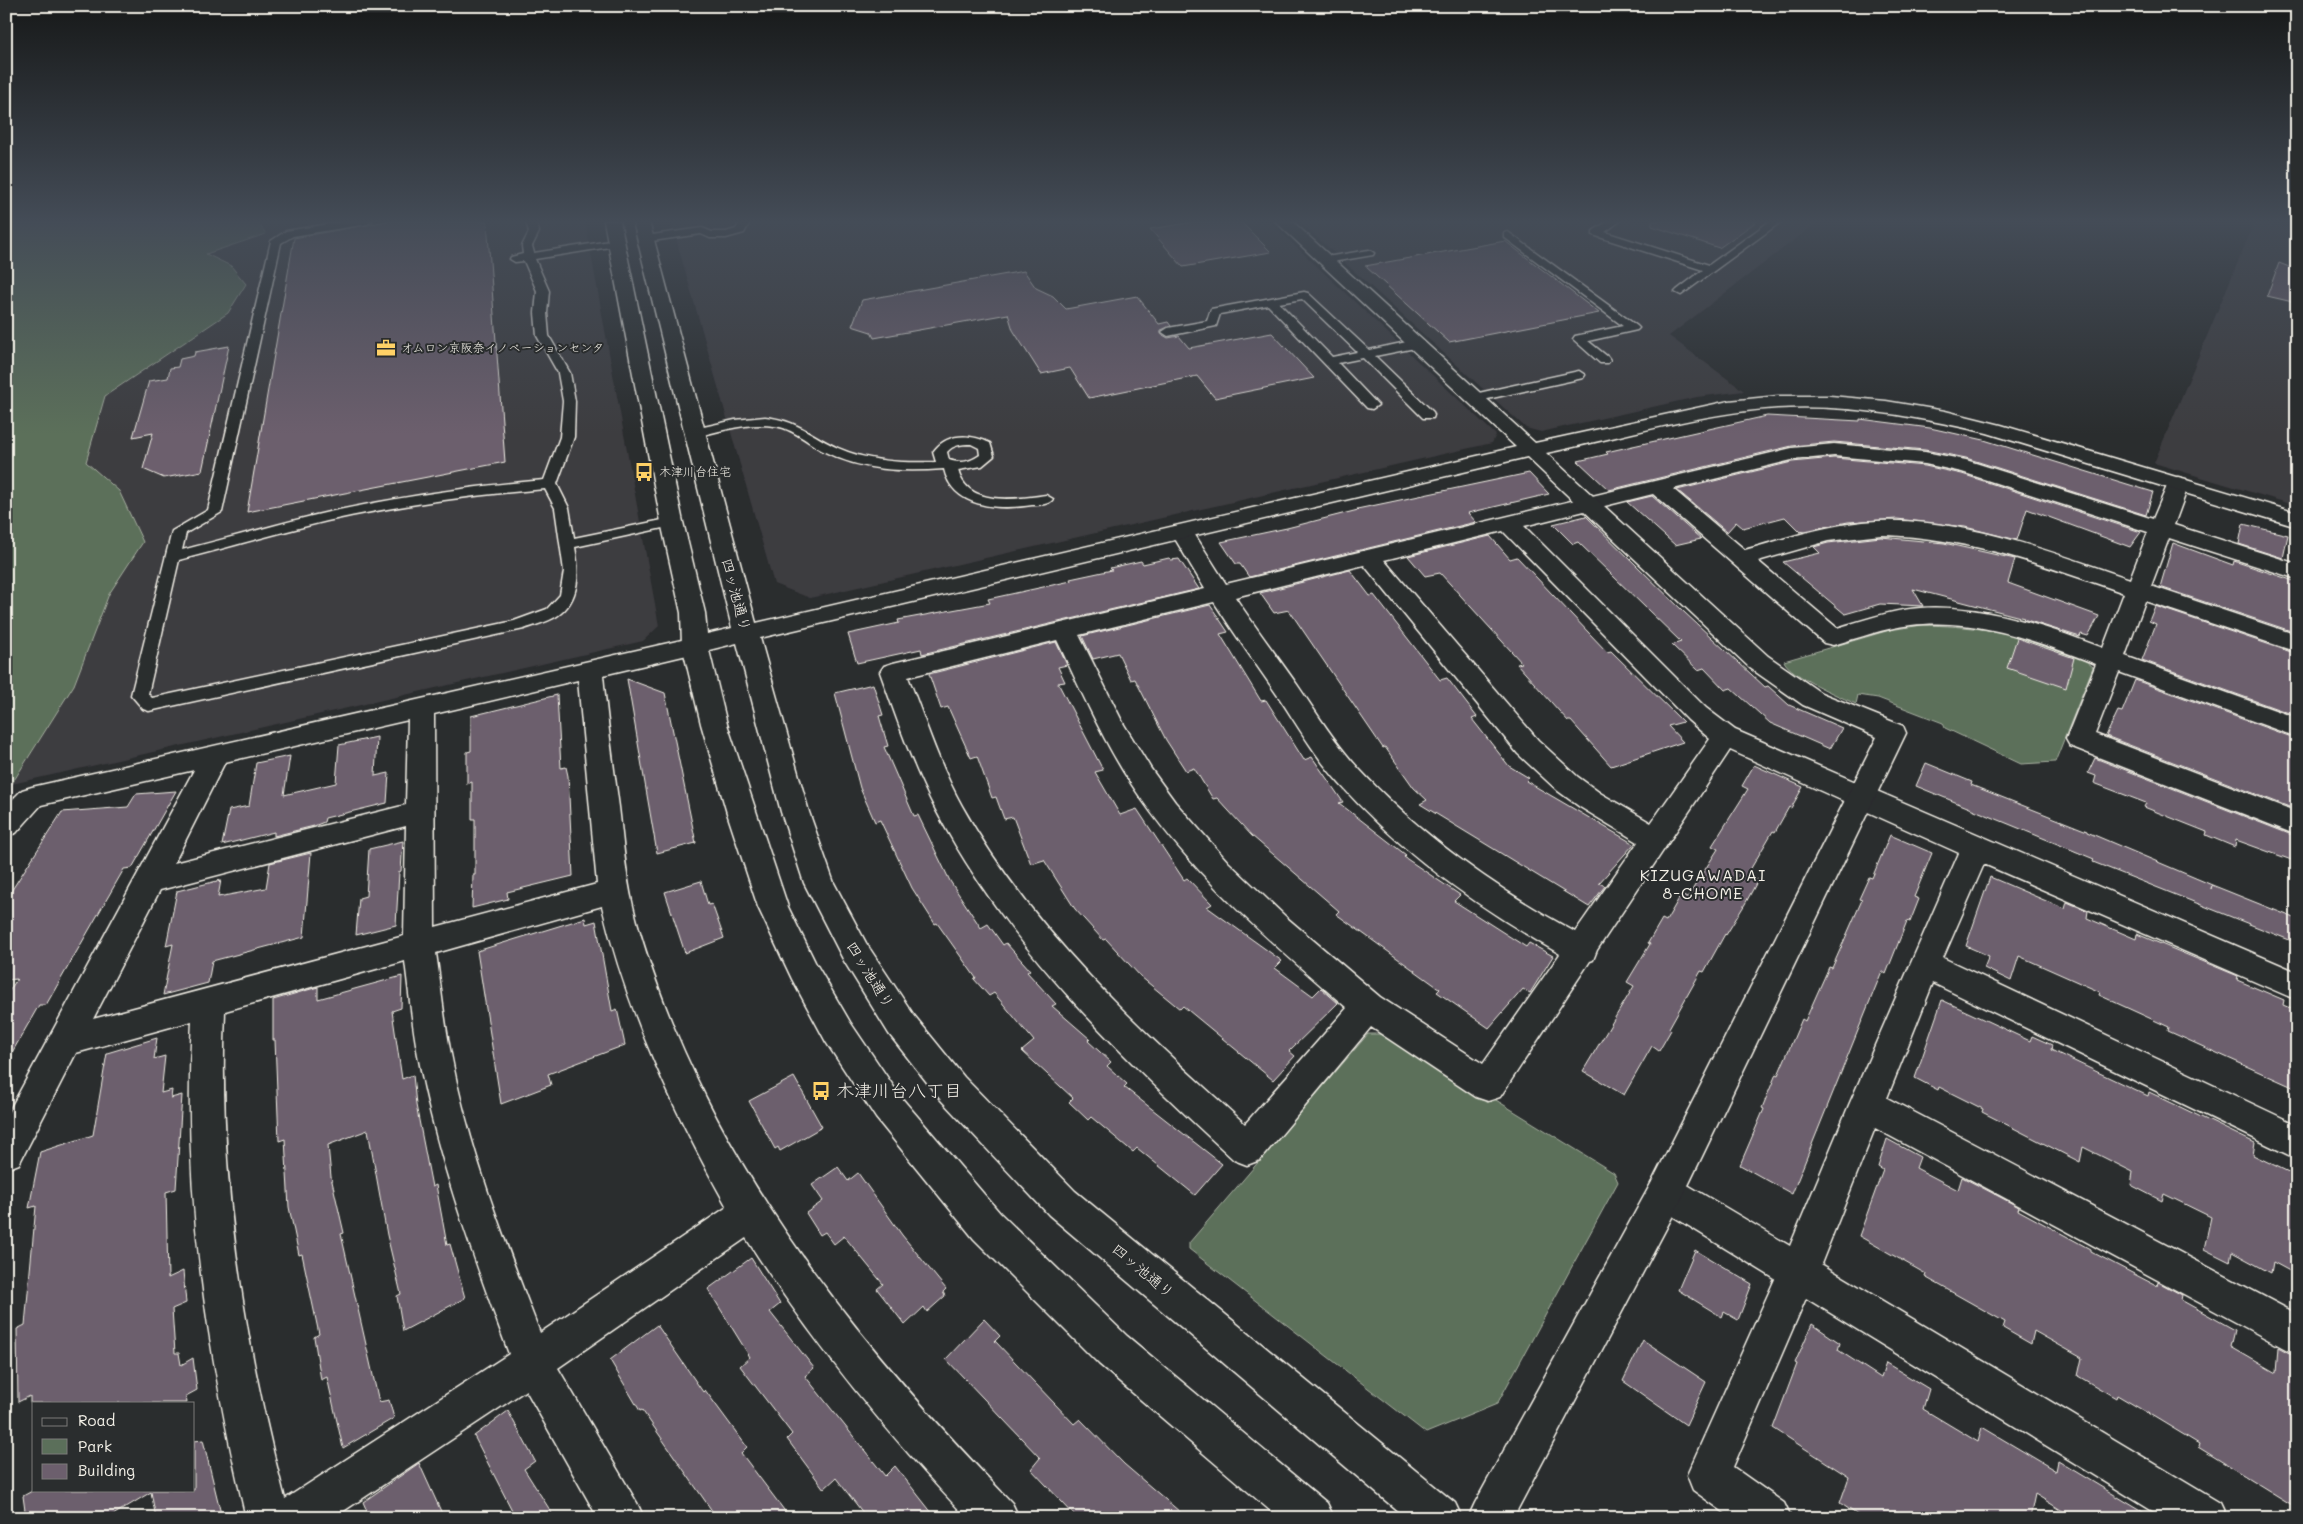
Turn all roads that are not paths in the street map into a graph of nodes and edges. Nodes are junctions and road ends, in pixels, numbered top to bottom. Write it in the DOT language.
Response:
graph roads {
  1 [pos="264,292"];
  2 [pos="543,292"];
  3 [pos="626,292"];
  4 [pos="659,292"];
  5 [pos="1360,292"];
  6 [pos="1584,292"];
  7 [pos="1271,301"];
  8 [pos="1168,332"];
  9 [pos="1416,344"];
  10 [pos="1366,354"];
  11 [pos="1604,360"];
  12 [pos="1331,361"];
  13 [pos="1579,376"];
  14 [pos="1474,398"];
  15 [pos="1372,405"];
  16 [pos="1428,416"];
  17 [pos="695,432"];
  18 [pos="1531,450"];
  19 [pos="550,484"];
  20 [pos="2178,484"];
  21 [pos="1656,486"];
  22 [pos="1046,499"];
  23 [pos="1588,503"];
  24 [pos="2297,520"];
  25 [pos="672,522"];
  26 [pos="1509,524"];
  27 [pos="2161,529"];
  28 [pos="1182,532"];
  29 [pos="567,544"];
  30 [pos="173,557"];
  31 [pos="1370,558"];
  32 [pos="1741,558"];
  33 [pos="2297,572"];
  34 [pos="2137,590"];
  35 [pos="1219,593"];
  36 [pos="1064,632"];
  37 [pos="746,633"];
  38 [pos="2297,644"];
  39 [pos="695,645"];
  40 [pos="2110,660"];
  41 [pos="590,669"];
  42 [pos="422,708"];
  43 [pos="2297,728"];
  44 [pos="1726,737"];
  45 [pos="215,756"];
  46 [pos="1861,798"];
  47 [pos="419,812"];
  48 [pos="2297,824"];
  49 [pos="6,825"];
  50 [pos="1657,840"];
  51 [pos="1976,847"];
  52 [pos="149,881"];
  53 [pos="614,891"];
  54 [pos="419,944"];
  55 [pos="1582,950"];
  56 [pos="1925,964"];
  57 [pos="2297,987"];
  58 [pos="209,1003"];
  59 [pos="1368,1007"];
  60 [pos="66,1041"];
  61 [pos="1866,1106"];
  62 [pos="2297,1143"];
  63 [pos="6,1152"];
  64 [pos="1666,1192"];
  65 [pos="750,1213"];
  66 [pos="1798,1273"];
  67 [pos="2297,1336"];
  68 [pos="532,1362"];
  69 [pos="268,1518"];
  70 [pos="294,1518"];
  71 [pos="622,1518"];
  72 [pos="997,1518"];
  73 [pos="1312,1518"];
  74 [pos="1440,1518"];
  75 [pos="1490,1518"];
  76 [pos="1770,1518"];
  77 [pos="2205,1518"];
  1 -- 30 [label="lane"];
  2 -- 19 [label="lane"];
  3 -- 25 [label="street"];
  4 -- 17 [label="street, 四ッ池通り"];
  5 -- 9 [label="street"];
  6 -- 11 [label="lane"];
  7 -- 8 [label="lane"];
  7 -- 10 [label="lane"];
  7 -- 12 [label="lane"];
  9 -- 10 [label="lane"];
  9 -- 14 [label="street"];
  10 -- 12 [label="lane"];
  10 -- 16 [label="lane"];
  12 -- 15 [label="lane"];
  13 -- 14 [label="lane"];
  14 -- 18 [label="street"];
  17 -- 22 [label="lane"];
  17 -- 37 [label="street, 四ッ池通り"];
  18 -- 20 [label="street"];
  18 -- 23 [label="street"];
  18 -- 28 [label="street"];
  19 -- 29 [label="lane"];
  19 -- 30 [label="lane"];
  20 -- 24 [label="street"];
  20 -- 27 [label="street"];
  21 -- 23 [label="street"];
  21 -- 27 [label="street"];
  21 -- 32 [label="street"];
  23 -- 26 [label="street"];
  23 -- 46 [label="street"];
  25 -- 29 [label="lane"];
  25 -- 39 [label="street"];
  26 -- 31 [label="street"];
  26 -- 44 [label="street"];
  27 -- 33 [label="street"];
  27 -- 34 [label="street"];
  28 -- 35 [label="street"];
  28 -- 37 [label="street"];
  29 -- 30 [label="lane"];
  31 -- 35 [label="street"];
  31 -- 50 [label="street"];
  32 -- 34 [label="street"];
  32 -- 40 [label="street"];
  34 -- 38 [label="street"];
  34 -- 40 [label="street"];
  35 -- 36 [label="street"];
  35 -- 55 [label="street"];
  36 -- 59 [label="street"];
  36 -- 59 [label="street"];
  37 -- 39 [label="street"];
  37 -- 74 [label="street, 四ッ池通り"];
  39 -- 41 [label="street"];
  39 -- 73 [label="street"];
  40 -- 43 [label="street"];
  40 -- 48 [label="street"];
  41 -- 42 [label="street"];
  41 -- 53 [label="street"];
  42 -- 45 [label="street"];
  42 -- 47 [label="street"];
  44 -- 46 [label="street"];
  44 -- 50 [label="street"];
  45 -- 49 [label="street"];
  45 -- 52 [label="street"];
  46 -- 51 [label="street"];
  46 -- 64 [label="street"];
  47 -- 52 [label="street"];
  47 -- 54 [label="street"];
  50 -- 55 [label="street"];
  51 -- 56 [label="street"];
  51 -- 57 [label="street"];
  52 -- 60 [label="street"];
  53 -- 54 [label="street"];
  53 -- 65 [label="street"];
  54 -- 58 [label="street"];
  54 -- 68 [label="street"];
  55 -- 59 [label="street"];
  56 -- 61 [label="street"];
  56 -- 62 [label="street"];
  58 -- 60 [label="street"];
  58 -- 69 [label="street"];
  60 -- 63 [label="street"];
  61 -- 66 [label="street"];
  61 -- 67 [label="street"];
  64 -- 66 [label="street"];
  64 -- 75 [label="street"];
  65 -- 68 [label="street"];
  65 -- 72 [label="street"];
  66 -- 76 [label="street"];
  66 -- 77 [label="street"];
  68 -- 70 [label="street"];
  68 -- 71 [label="street"];
}
